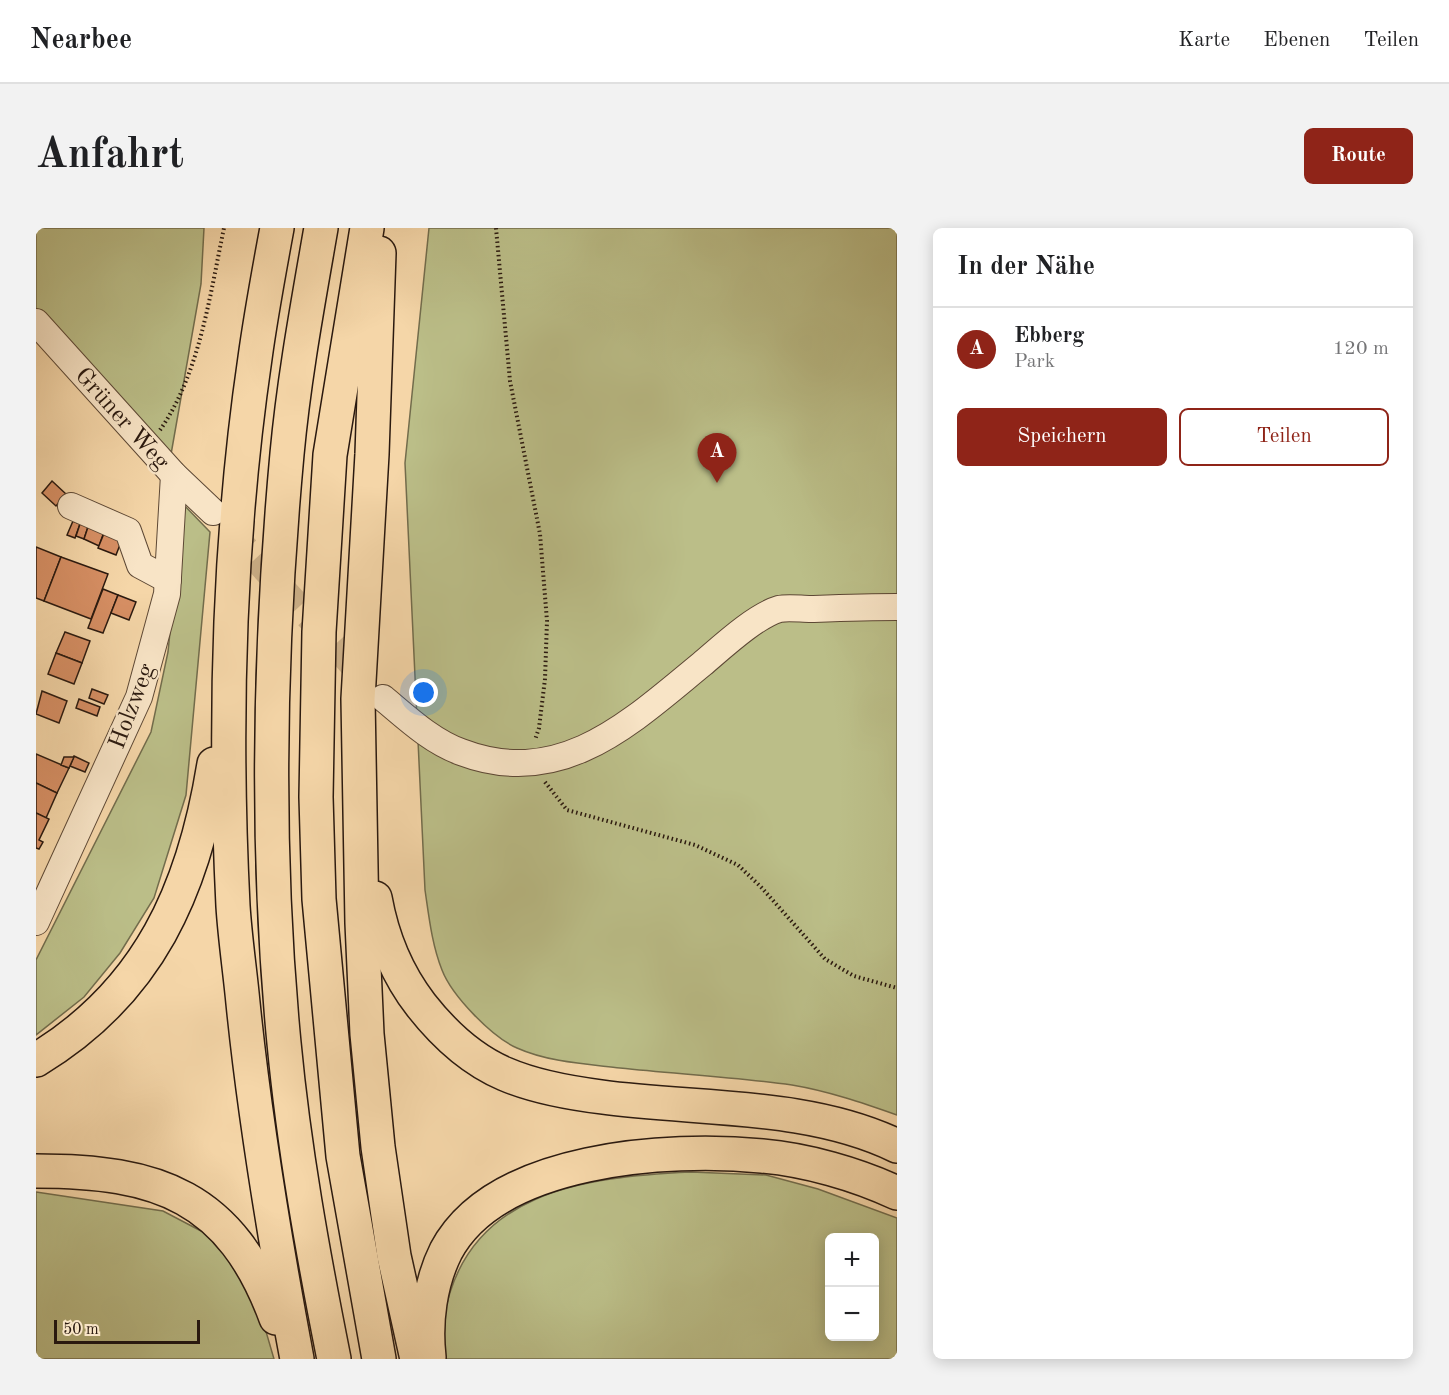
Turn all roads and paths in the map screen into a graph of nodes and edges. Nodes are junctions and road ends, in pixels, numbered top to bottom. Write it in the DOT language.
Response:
graph roads {
  1 [pos="224,228"];
  2 [pos="277,228"];
  3 [pos="321,228"];
  4 [pos="367,228"];
  5 [pos="379,228"];
  6 [pos="496,228"];
  7 [pos="36,322"];
  8 [pos="149,445"];
  9 [pos="174,475"];
  10 [pos="71,506"];
  11 [pos="213,512"];
  12 [pos="168,580"];
  13 [pos="897,607"];
  14 [pos="230,677"];
  15 [pos="383,698"];
  16 [pos="528,762"];
  17 [pos="359,792"];
  18 [pos="36,922"];
  19 [pos="897,988"];
  20 [pos="36,1060"];
  21 [pos="897,1146"];
  22 [pos="36,1171"];
  23 [pos="897,1193"];
  24 [pos="289,1359"];
  25 [pos="297,1359"];
  26 [pos="334,1359"];
  27 [pos="379,1359"];
  28 [pos="417,1359"];
  29 [pos="429,1359"];
  1 -- 8 [label="path"];
  2 -- 14 [label="highway"];
  3 -- 26 [label="highway"];
  4 -- 27 [label="highway"];
  5 -- 17 [label="highway"];
  6 -- 16 [label="path"];
  7 -- 8 [label="street, Grüner Weg"];
  8 -- 9 [label="street, Grüner Weg"];
  9 -- 11 [label="street, Grüner Weg"];
  9 -- 12 [label="street, Holzweg"];
  10 -- 12 [label="street"];
  12 -- 18 [label="street, Holzweg"];
  13 -- 16 [label="street"];
  14 -- 20 [label="highway"];
  14 -- 25 [label="highway"];
  15 -- 16 [label="street"];
  16 -- 19 [label="path"];
  17 -- 21 [label="highway"];
  17 -- 28 [label="highway"];
  22 -- 24 [label="highway"];
  23 -- 29 [label="highway"];
}
